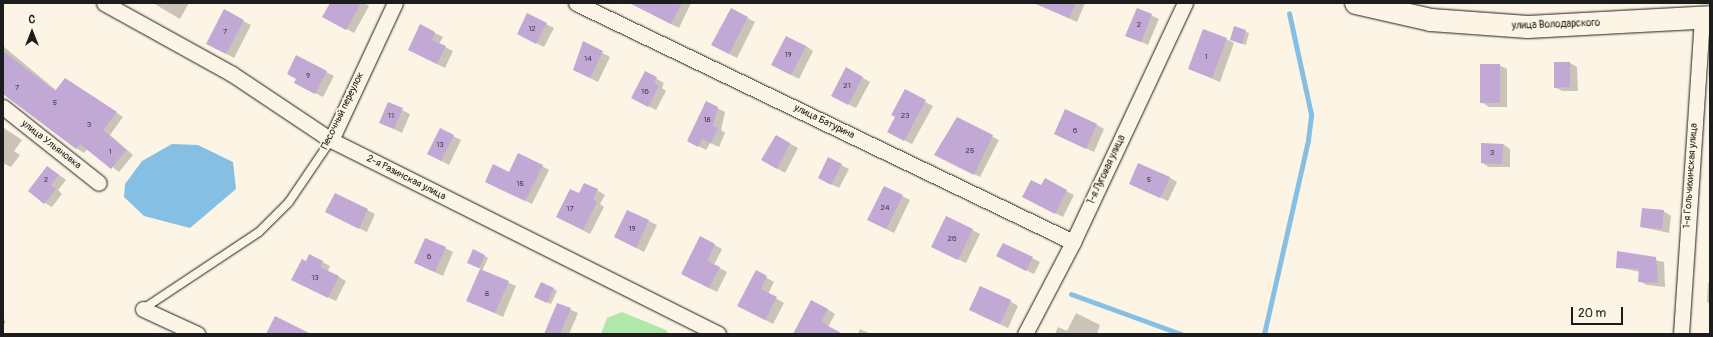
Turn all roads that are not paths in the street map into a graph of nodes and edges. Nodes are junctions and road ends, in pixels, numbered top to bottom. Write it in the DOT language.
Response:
graph roads {
  1 [pos="104,3"];
  2 [pos="395,3"];
  3 [pos="576,3"];
  4 [pos="1185,3"];
  5 [pos="1356,3"];
  6 [pos="1706,18"];
  7 [pos="3,107"];
  8 [pos="331,140"];
  9 [pos="99,183"];
  10 [pos="1073,242"];
  11 [pos="143,309"];
  12 [pos="197,334"];
  13 [pos="718,334"];
  14 [pos="1025,334"];
  15 [pos="1681,334"];
  1 -- 8 [label="street, 2-я Разинская улица"];
  2 -- 8 [label="street, Песочный переулок"];
  3 -- 10 [label="street, улица Батурина"];
  4 -- 10 [label="street, 1-я Луговая улица"];
  5 -- 6 [label="main road, улица Володарского"];
  6 -- 15 [label="street, 1-я Гольчихинская улица"];
  7 -- 9 [label="street, улица Ульяновка"];
  8 -- 11 [label="lane, Песочный переулок"];
  8 -- 13 [label="street, 2-я Разинская улица"];
  10 -- 14 [label="street, 1-я Луговая улица"];
  11 -- 12 [label="street"];
}
